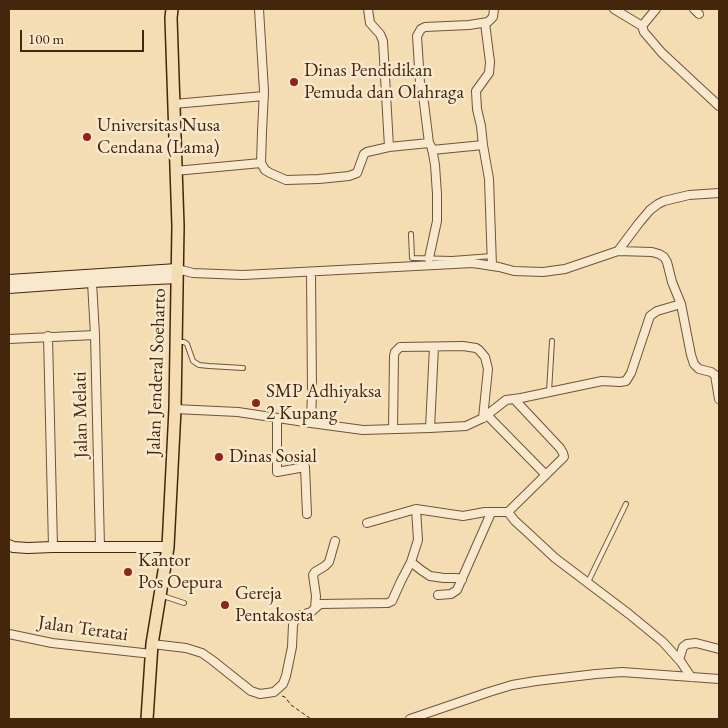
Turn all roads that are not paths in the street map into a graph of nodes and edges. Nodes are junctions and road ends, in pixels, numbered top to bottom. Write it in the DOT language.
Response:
graph roads {
  1 [pos="168,9"];
  2 [pos="172,9"];
  3 [pos="259,9"];
  4 [pos="368,9"];
  5 [pos="494,9"];
  6 [pos="614,9"];
  7 [pos="656,9"];
  8 [pos="485,23"];
  9 [pos="172,24"];
  10 [pos="642,26"];
  11 [pos="264,96"];
  12 [pos="174,104"];
  13 [pos="719,106"];
  14 [pos="483,145"];
  15 [pos="389,147"];
  16 [pos="431,147"];
  17 [pos="261,163"];
  18 [pos="176,171"];
  19 [pos="719,193"];
  20 [pos="411,234"];
  21 [pos="618,251"];
  22 [pos="492,256"];
  23 [pos="429,258"];
  24 [pos="411,262"];
  25 [pos="492,266"];
  26 [pos="311,272"];
  27 [pos="177,274"];
  28 [pos="9,280"];
  29 [pos="92,282"];
  30 [pos="9,288"];
  31 [pos="681,304"];
  32 [pos="95,335"];
  33 [pos="48,336"];
  34 [pos="9,339"];
  35 [pos="552,341"];
  36 [pos="176,342"];
  37 [pos="434,347"];
  38 [pos="243,368"];
  39 [pos="549,392"];
  40 [pos="514,399"];
  41 [pos="719,399"];
  42 [pos="175,409"];
  43 [pos="485,416"];
  44 [pos="277,418"];
  45 [pos="311,424"];
  46 [pos="430,428"];
  47 [pos="392,429"];
  48 [pos="546,475"];
  49 [pos="626,504"];
  50 [pos="416,509"];
  51 [pos="508,512"];
  52 [pos="491,513"];
  53 [pos="307,514"];
  54 [pos="367,523"];
  55 [pos="335,541"];
  56 [pos="9,545"];
  57 [pos="53,547"];
  58 [pos="100,547"];
  59 [pos="168,547"];
  60 [pos="411,562"];
  61 [pos="462,580"];
  62 [pos="588,582"];
  63 [pos="161,595"];
  64 [pos="438,595"];
  65 [pos="184,603"];
  66 [pos="315,608"];
  67 [pos="9,634"];
  68 [pos="152,649"];
  69 [pos="719,649"];
  70 [pos="679,660"];
  71 [pos="691,677"];
  72 [pos="719,679"];
  73 [pos="147,719"];
  74 [pos="410,719"];
  1 -- 9 [label="main road, Jalan Jenderal Soeharto"];
  2 -- 9 [label="main road, Jalan Jenderal Soeharto"];
  3 -- 11 [label="street"];
  4 -- 15 [label="street"];
  5 -- 8 [label="street"];
  6 -- 10 [label="street"];
  7 -- 10 [label="street"];
  8 -- 14 [label="street"];
  8 -- 16 [label="street"];
  9 -- 12 [label="main road, Jalan Jenderal Soeharto"];
  10 -- 13 [label="street"];
  11 -- 12 [label="street"];
  11 -- 17 [label="street"];
  12 -- 18 [label="main road, Jalan Jenderal Soeharto"];
  14 -- 16 [label="street"];
  14 -- 22 [label="street"];
  15 -- 16 [label="street"];
  15 -- 17 [label="street"];
  16 -- 23 [label="street"];
  17 -- 18 [label="street"];
  18 -- 27 [label="main road, Jalan Jenderal Soeharto"];
  19 -- 21 [label="street"];
  20 -- 24 [label="lane"];
  21 -- 25 [label="street"];
  21 -- 31 [label="street"];
  22 -- 23 [label="lane"];
  22 -- 25 [label="street"];
  23 -- 24 [label="lane"];
  24 -- 25 [label="street"];
  24 -- 26 [label="street"];
  26 -- 27 [label="street"];
  26 -- 45 [label="street"];
  27 -- 28 [label="street"];
  27 -- 29 [label="street"];
  27 -- 36 [label="main road, Jalan Jenderal Soeharto"];
  29 -- 30 [label="street"];
  29 -- 32 [label="street, Jalan Melati"];
  31 -- 39 [label="street"];
  31 -- 41 [label="street"];
  32 -- 33 [label="street"];
  32 -- 58 [label="street, Jalan Melati"];
  33 -- 34 [label="street"];
  33 -- 57 [label="street"];
  35 -- 39 [label="lane"];
  36 -- 38 [label="lane"];
  36 -- 42 [label="main road, Jalan Jenderal Soeharto"];
  37 -- 43 [label="street"];
  37 -- 46 [label="street"];
  37 -- 47 [label="street"];
  39 -- 40 [label="street"];
  40 -- 43 [label="street"];
  40 -- 48 [label="street"];
  42 -- 44 [label="street"];
  42 -- 59 [label="main road, Jalan Jenderal Soeharto"];
  43 -- 46 [label="street"];
  43 -- 48 [label="street"];
  44 -- 45 [label="street"];
  44 -- 53 [label="street"];
  45 -- 47 [label="street"];
  46 -- 47 [label="street"];
  48 -- 51 [label="street"];
  49 -- 62 [label="lane"];
  50 -- 52 [label="street"];
  50 -- 54 [label="street"];
  50 -- 60 [label="street"];
  51 -- 52 [label="street"];
  51 -- 62 [label="street"];
  52 -- 61 [label="street"];
  55 -- 66 [label="street"];
  56 -- 57 [label="street"];
  57 -- 58 [label="street"];
  58 -- 59 [label="street"];
  59 -- 63 [label="main road, Jalan Jenderal Soeharto"];
  60 -- 61 [label="street"];
  60 -- 66 [label="street"];
  61 -- 64 [label="street"];
  62 -- 70 [label="street"];
  63 -- 65 [label="lane"];
  63 -- 68 [label="main road, Jalan Jenderal Soeharto"];
  66 -- 68 [label="street, Jalan Teratai"];
  67 -- 68 [label="street, Jalan Teratai"];
  68 -- 73 [label="main road, Jalan Jenderal Soeharto"];
  69 -- 70 [label="street"];
  70 -- 71 [label="street"];
  71 -- 72 [label="street"];
  71 -- 74 [label="street"];
}
